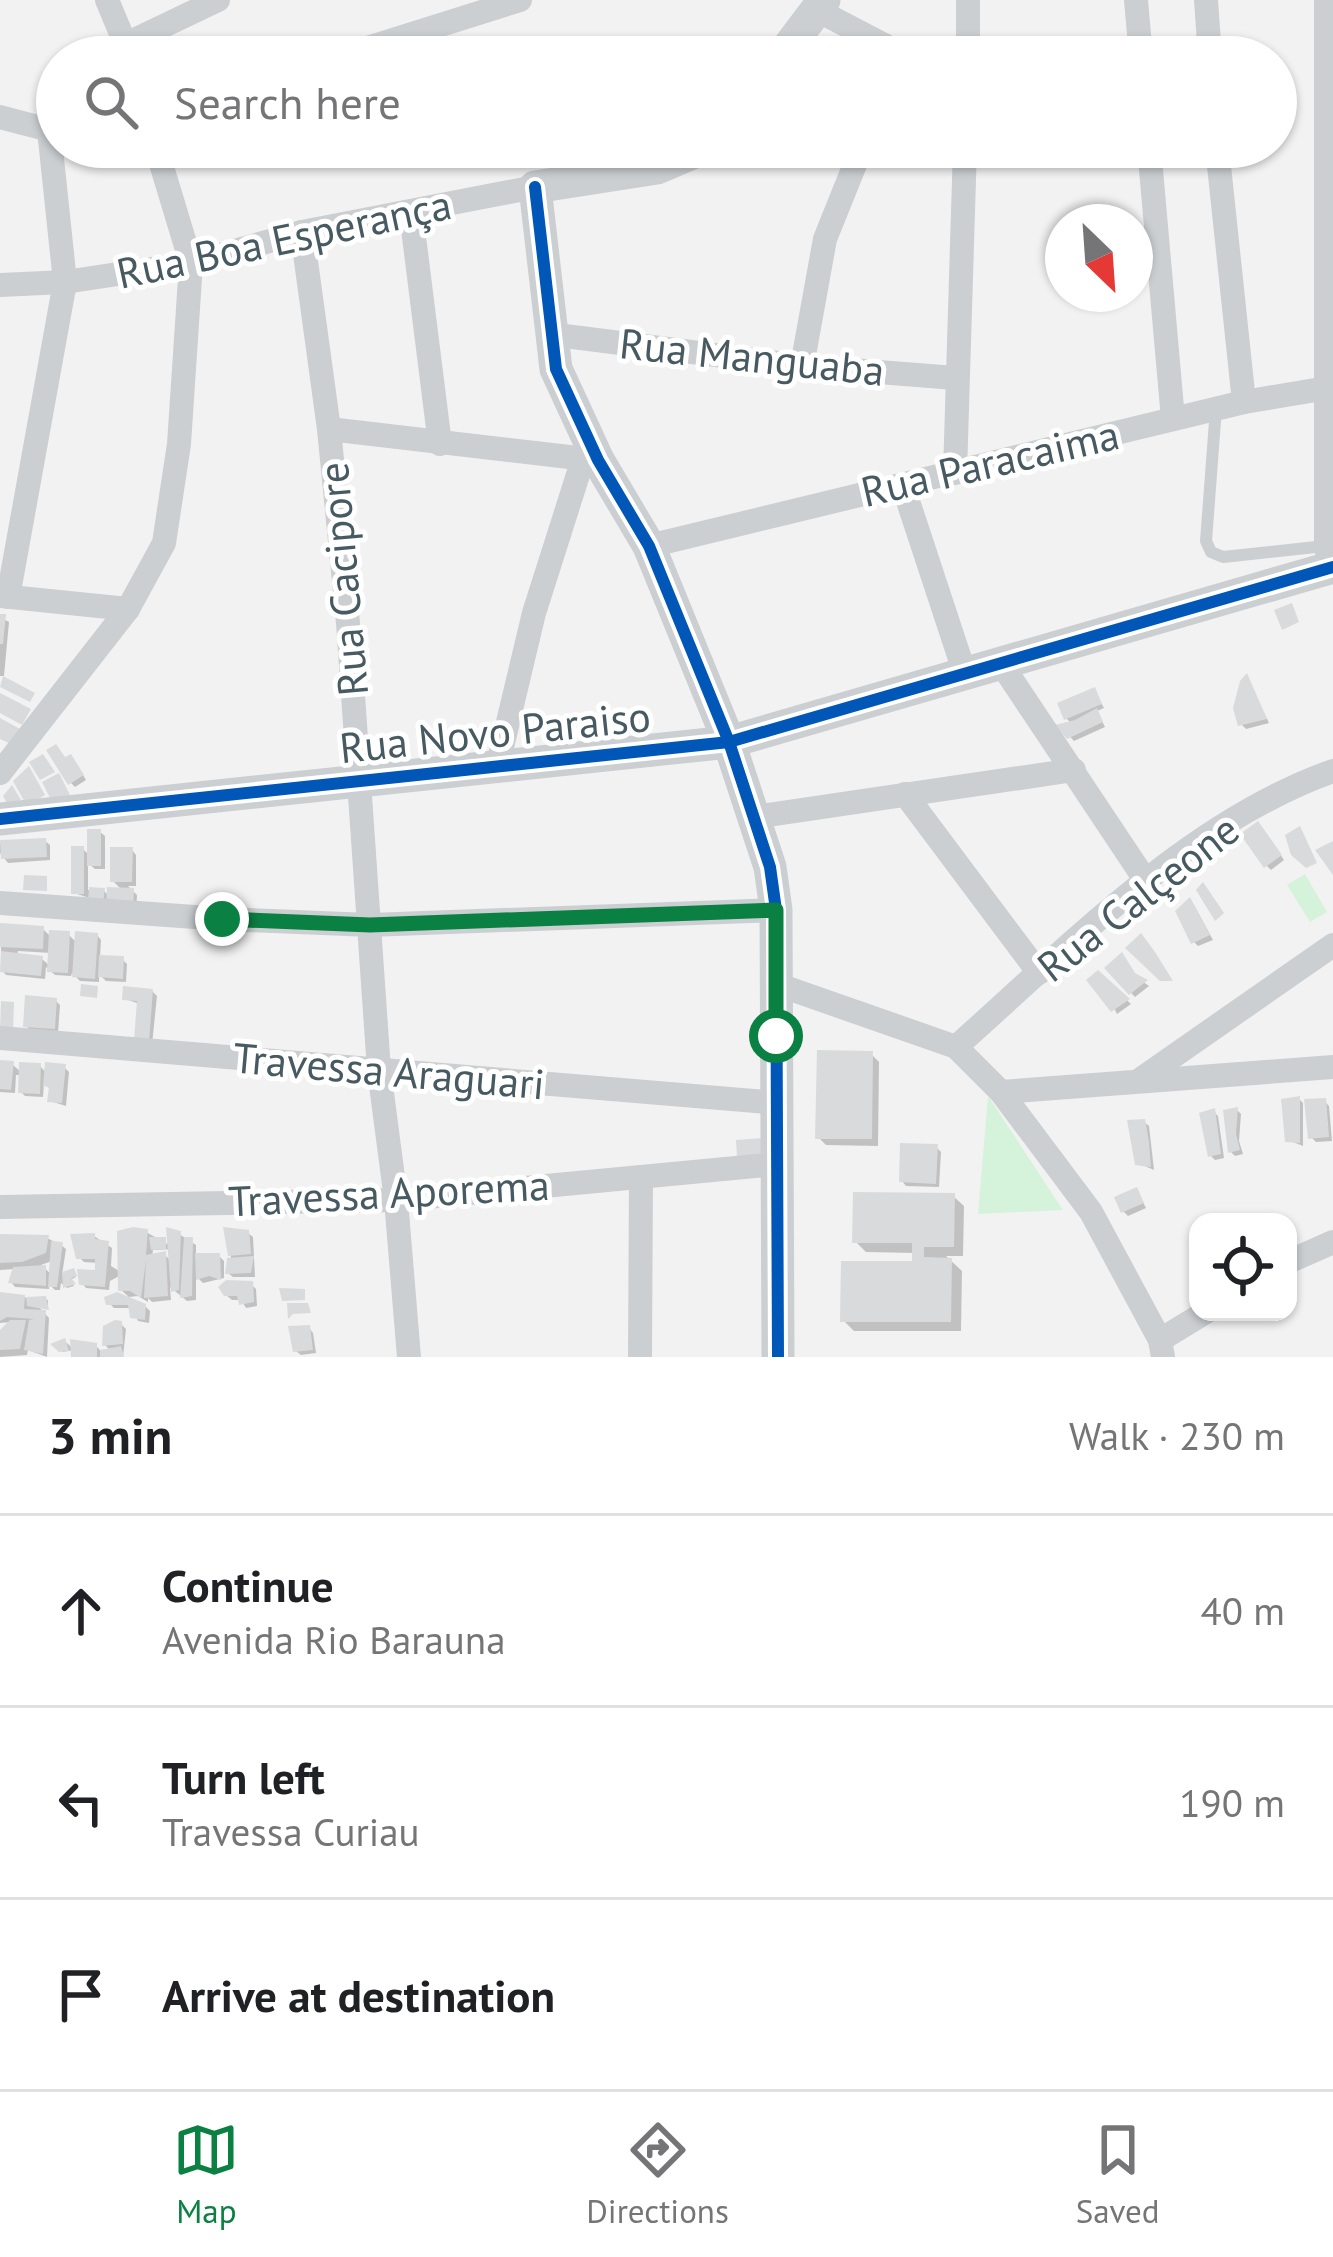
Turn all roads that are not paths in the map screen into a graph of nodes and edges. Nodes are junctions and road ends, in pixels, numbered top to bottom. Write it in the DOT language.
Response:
graph roads {
  1 [pos="218,0"];
  2 [pos="520,0"];
  3 [pos="968,0"];
  4 [pos="1136,0"];
  5 [pos="1207,0"];
  6 [pos="1326,0"];
  7 [pos="109,2"];
  8 [pos="820,5"];
  9 [pos="122,36"];
  10 [pos="154,36"];
  11 [pos="406,36"];
  12 [pos="797,36"];
  13 [pos="869,36"];
  14 [pos="968,36"];
  15 [pos="1139,36"];
  16 [pos="1209,36"];
  17 [pos="0,117"];
  18 [pos="36,127"];
  19 [pos="56,168"];
  20 [pos="161,168"];
  21 [pos="657,168"];
  22 [pos="854,168"];
  23 [pos="964,168"];
  24 [pos="1151,168"];
  25 [pos="1219,168"];
  26 [pos="535,187"];
  27 [pos="411,214"];
  28 [pos="302,232"];
  29 [pos="191,263"];
  30 [pos="65,282"];
  31 [pos="0,285"];
  32 [pos="549,334"];
  33 [pos="802,365"];
  34 [pos="955,378"];
  35 [pos="1330,388"];
  36 [pos="1244,402"];
  37 [pos="1216,408"];
  38 [pos="1173,418"];
  39 [pos="329,429"];
  40 [pos="440,444"];
  41 [pos="591,460"];
  42 [pos="955,473"];
  43 [pos="903,485"];
  44 [pos="649,547"];
  45 [pos="1330,560"];
  46 [pos="4,597"];
  47 [pos="128,609"];
  48 [pos="1002,664"];
  49 [pos="965,674"];
  50 [pos="729,742"];
  51 [pos="498,764"];
  52 [pos="1074,770"];
  53 [pos="1333,771"];
  54 [pos="0,773"];
  55 [pos="360,778"];
  56 [pos="905,794"];
  57 [pos="754,817"];
  58 [pos="0,819"];
  59 [pos="1146,881"];
  60 [pos="0,903"];
  61 [pos="776,910"];
  62 [pos="370,925"];
  63 [pos="1333,945"];
  64 [pos="1039,973"];
  65 [pos="776,984"];
  66 [pos="0,1038"];
  67 [pos="956,1047"];
  68 [pos="1333,1066"];
  69 [pos="379,1070"];
  70 [pos="1138,1081"];
  71 [pos="1000,1092"];
  72 [pos="778,1103"];
  73 [pos="778,1164"];
  74 [pos="641,1177"];
  75 [pos="396,1200"];
  76 [pos="0,1207"];
  77 [pos="1333,1242"];
  78 [pos="1297,1258"];
  79 [pos="1195,1321"];
  80 [pos="1161,1348"];
  81 [pos="409,1357"];
  82 [pos="640,1357"];
  83 [pos="778,1357"];
  1 -- 10 [label="street"];
  2 -- 11 [label="street"];
  3 -- 14 [label="street"];
  4 -- 15 [label="street"];
  5 -- 16 [label="street"];
  6 -- 35 [label="street"];
  7 -- 9 [label="street"];
  8 -- 12 [label="street"];
  8 -- 13 [label="street"];
  17 -- 18 [label="street"];
  19 -- 30 [label="street"];
  20 -- 29 [label="street"];
  21 -- 26 [label="street, Rua Boa Esperança"];
  22 -- 33 [label="street"];
  23 -- 34 [label="street"];
  24 -- 38 [label="street"];
  25 -- 36 [label="street"];
  26 -- 27 [label="street, Rua Boa Esperança"];
  26 -- 32 [label="street"];
  27 -- 28 [label="street, Rua Boa Esperança"];
  27 -- 40 [label="street"];
  28 -- 29 [label="street, Rua Boa Esperança"];
  28 -- 39 [label="street, Rua Cacipore"];
  29 -- 30 [label="street, Rua Boa Esperança"];
  29 -- 47 [label="street"];
  30 -- 31 [label="street, Rua Boa Esperança"];
  30 -- 46 [label="street"];
  32 -- 33 [label="street, Rua Manguaba"];
  32 -- 41 [label="street"];
  33 -- 34 [label="street, Rua Manguaba"];
  34 -- 42 [label="street"];
  35 -- 36 [label="street, Rua Paracaima"];
  35 -- 45 [label="street"];
  36 -- 37 [label="street, Rua Paracaima"];
  37 -- 38 [label="street, Rua Paracaima"];
  37 -- 45 [label="lane"];
  38 -- 42 [label="street, Rua Paracaima"];
  39 -- 40 [label="street"];
  39 -- 55 [label="street, Rua Cacipore"];
  40 -- 41 [label="street"];
  41 -- 44 [label="street"];
  41 -- 51 [label="street"];
  42 -- 43 [label="street, Rua Paracaima"];
  43 -- 44 [label="street, Rua Paracaima"];
  43 -- 49 [label="street"];
  44 -- 50 [label="street"];
  45 -- 48 [label="street, Rua Novo Paraiso"];
  46 -- 47 [label="street"];
  47 -- 54 [label="street"];
  48 -- 49 [label="street, Rua Novo Paraiso"];
  48 -- 52 [label="street"];
  49 -- 50 [label="street, Rua Novo Paraiso"];
  50 -- 51 [label="street, Rua Novo Paraiso"];
  50 -- 57 [label="street"];
  51 -- 55 [label="street, Rua Novo Paraiso"];
  52 -- 56 [label="street"];
  52 -- 59 [label="street"];
  53 -- 59 [label="street, Rua Calçeone"];
  55 -- 58 [label="street, Rua Novo Paraiso"];
  55 -- 62 [label="street, Rua Cacipore"];
  56 -- 57 [label="street"];
  56 -- 64 [label="street"];
  57 -- 61 [label="street"];
  59 -- 64 [label="street, Rua Calçeone"];
  60 -- 62 [label="street"];
  61 -- 62 [label="street"];
  61 -- 65 [label="street"];
  62 -- 69 [label="street, Rua Cacipore"];
  63 -- 70 [label="street"];
  64 -- 67 [label="street, Rua Calçeone"];
  65 -- 67 [label="street"];
  65 -- 72 [label="street"];
  66 -- 69 [label="street, Travessa Araguari"];
  67 -- 71 [label="street"];
  68 -- 70 [label="street"];
  69 -- 72 [label="street, Travessa Araguari"];
  69 -- 75 [label="street, Rua Cacipore"];
  70 -- 71 [label="street"];
  71 -- 80 [label="street"];
  72 -- 73 [label="street"];
  73 -- 74 [label="street, Travessa Aporema"];
  73 -- 83 [label="street"];
  74 -- 75 [label="street, Travessa Aporema"];
  74 -- 82 [label="street"];
  75 -- 76 [label="street, Travessa Aporema"];
  75 -- 81 [label="street, Rua Cacipore"];
  77 -- 78 [label="street"];
  79 -- 80 [label="street"];
}
